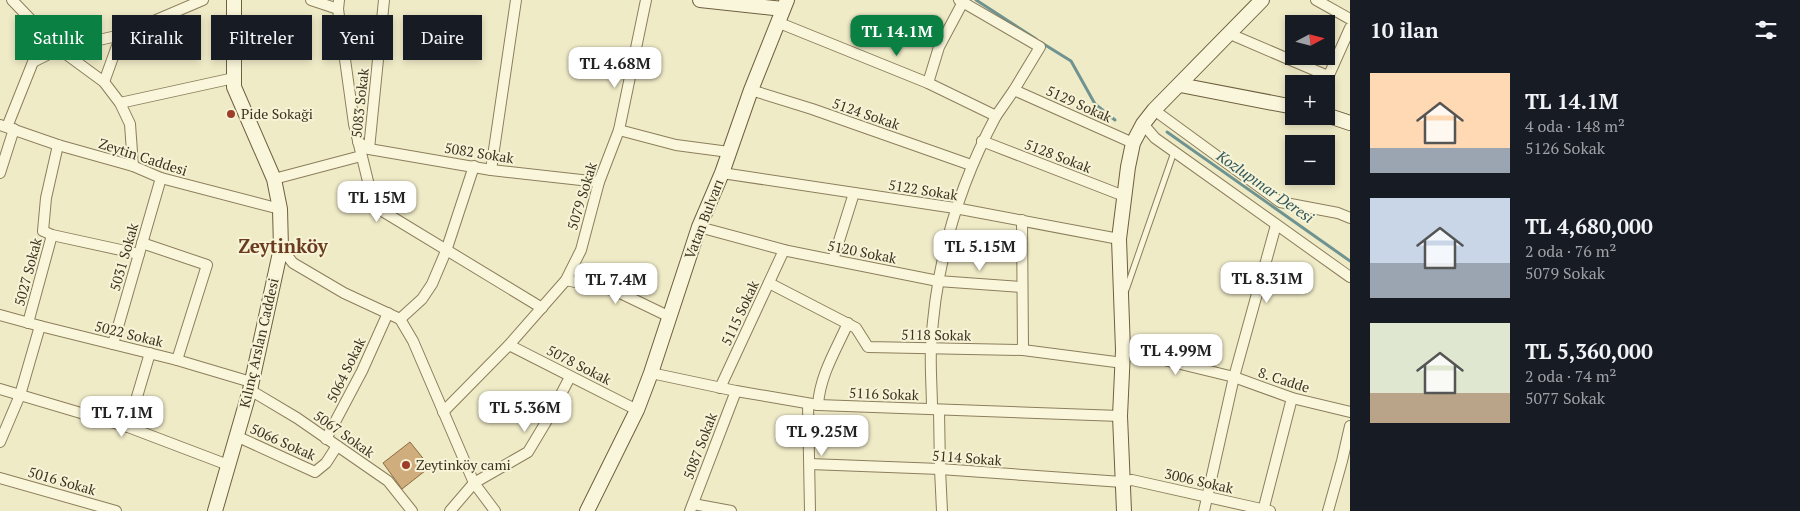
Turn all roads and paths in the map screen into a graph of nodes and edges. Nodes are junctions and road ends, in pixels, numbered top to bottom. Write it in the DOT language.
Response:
graph roads {
  1 [pos="13,0"];
  2 [pos="203,0"];
  3 [pos="234,0"];
  4 [pos="311,0"];
  5 [pos="384,0"];
  6 [pos="516,0"];
  7 [pos="646,0"];
  8 [pos="700,0"];
  9 [pos="1316,0"];
  10 [pos="961,1"];
  11 [pos="1262,1"];
  12 [pos="339,4"];
  13 [pos="782,10"];
  14 [pos="27,15"];
  15 [pos="169,15"];
  16 [pos="1350,19"];
  17 [pos="1350,28"];
  18 [pos="1230,34"];
  19 [pos="37,60"];
  20 [pos="74,60"];
  21 [pos="112,60"];
  22 [pos="1316,75"];
  23 [pos="1328,75"];
  24 [pos="234,78"];
  25 [pos="104,82"];
  26 [pos="928,83"];
  27 [pos="1180,85"];
  28 [pos="751,90"];
  29 [pos="1014,90"];
  30 [pos="120,103"];
  31 [pos="1285,105"];
  32 [pos="1154,110"];
  33 [pos="996,116"];
  34 [pos="1335,118"];
  35 [pos="1350,123"];
  36 [pos="1143,124"];
  37 [pos="7,127"];
  38 [pos="619,130"];
  39 [pos="982,141"];
  40 [pos="1133,142"];
  41 [pos="58,145"];
  42 [pos="1174,151"];
  43 [pos="729,152"];
  44 [pos="365,153"];
  45 [pos="971,165"];
  46 [pos="132,166"];
  47 [pos="474,166"];
  48 [pos="491,170"];
  49 [pos="0,173"];
  50 [pos="722,173"];
  51 [pos="161,178"];
  52 [pos="274,179"];
  53 [pos="599,182"];
  54 [pos="854,193"];
  55 [pos="1124,196"];
  56 [pos="955,208"];
  57 [pos="280,209"];
  58 [pos="1350,218"];
  59 [pos="1022,220"];
  60 [pos="1276,225"];
  61 [pos="699,227"];
  62 [pos="52,235"];
  63 [pos="1119,239"];
  64 [pos="142,243"];
  65 [pos="281,248"];
  66 [pos="784,250"];
  67 [pos="446,251"];
  68 [pos="139,254"];
  69 [pos="833,260"];
  70 [pos="1350,277"];
  71 [pos="566,280"];
  72 [pos="938,281"];
  73 [pos="769,283"];
  74 [pos="1022,287"];
  75 [pos="1121,304"];
  76 [pos="542,308"];
  77 [pos="388,313"];
  78 [pos="0,315"];
  79 [pos="670,317"];
  80 [pos="400,319"];
  81 [pos="28,323"];
  82 [pos="848,323"];
  83 [pos="40,326"];
  84 [pos="113,344"];
  85 [pos="509,344"];
  86 [pos="931,349"];
  87 [pos="1023,350"];
  88 [pos="150,353"];
  89 [pos="1123,357"];
  90 [pos="177,360"];
  91 [pos="650,373"];
  92 [pos="570,377"];
  93 [pos="1234,377"];
  94 [pos="251,386"];
  95 [pos="720,388"];
  96 [pos="0,389"];
  97 [pos="736,391"];
  98 [pos="20,395"];
  99 [pos="1292,398"];
  100 [pos="813,404"];
  101 [pos="636,410"];
  102 [pos="935,410"];
  103 [pos="443,412"];
  104 [pos="1350,412"];
  105 [pos="1120,416"];
  106 [pos="1350,426"];
  107 [pos="128,427"];
  108 [pos="236,436"];
  109 [pos="326,438"];
  110 [pos="0,442"];
  111 [pos="337,446"];
  112 [pos="1346,463"];
  113 [pos="810,464"];
  114 [pos="228,465"];
  115 [pos="940,469"];
  116 [pos="0,478"];
  117 [pos="1122,482"];
  118 [pos="474,483"];
  119 [pos="1208,498"];
  120 [pos="406,508"];
  121 [pos="692,508"];
  122 [pos="1265,510"];
  123 [pos="116,511"];
  124 [pos="215,511"];
  125 [pos="450,511"];
  126 [pos="495,511"];
  127 [pos="587,511"];
  128 [pos="731,511"];
  129 [pos="810,511"];
  130 [pos="942,511"];
  131 [pos="1124,511"];
  132 [pos="1204,511"];
  133 [pos="1328,511"];
  1 -- 14 [label="street"];
  2 -- 15 [label="street"];
  3 -- 24 [label="street, Kılınç Arslan Caddesi"];
  4 -- 12 [label="street"];
  5 -- 44 [label="street, 5083 Sokak"];
  6 -- 48 [label="street"];
  7 -- 38 [label="street, 5079 Sokak"];
  8 -- 13 [label="street"];
  9 -- 16 [label="street"];
  10 -- 26 [label="street"];
  10 -- 29 [label="street"];
  11 -- 18 [label="street"];
  12 -- 44 [label="street, 5082 Sokak"];
  13 -- 26 [label="street"];
  13 -- 28 [label="street, Vatan Bulvarı"];
  17 -- 23 [label="street"];
  18 -- 22 [label="street"];
  18 -- 27 [label="street"];
  19 -- 37 [label="street"];
  20 -- 25 [label="street"];
  21 -- 25 [label="street"];
  24 -- 30 [label="street"];
  24 -- 52 [label="street, Kılınç Arslan Caddesi"];
  25 -- 30 [label="street"];
  26 -- 33 [label="street"];
  27 -- 31 [label="street"];
  27 -- 32 [label="street"];
  28 -- 43 [label="street, Vatan Bulvarı"];
  28 -- 45 [label="street, 5124 Sokak"];
  29 -- 33 [label="street"];
  29 -- 40 [label="street, 5129 Sokak"];
  30 -- 46 [label="street"];
  32 -- 36 [label="street"];
  32 -- 58 [label="street"];
  33 -- 39 [label="street"];
  34 -- 35 [label="street"];
  36 -- 40 [label="street"];
  36 -- 42 [label="street"];
  37 -- 41 [label="street, Zeytin Caddesi"];
  37 -- 49 [label="street"];
  38 -- 43 [label="street"];
  38 -- 53 [label="street, 5079 Sokak"];
  39 -- 45 [label="street"];
  39 -- 55 [label="street, 5128 Sokak"];
  40 -- 55 [label="street"];
  41 -- 46 [label="street, Zeytin Caddesi"];
  41 -- 62 [label="street, 5027 Sokak"];
  42 -- 60 [label="street"];
  42 -- 75 [label="lane"];
  43 -- 50 [label="street, Vatan Bulvarı"];
  44 -- 47 [label="street, 5082 Sokak"];
  44 -- 52 [label="street"];
  44 -- 67 [label="street, 5083 Sokak"];
  45 -- 56 [label="street"];
  46 -- 51 [label="street, Zeytin Caddesi"];
  47 -- 48 [label="street, 5082 Sokak"];
  47 -- 67 [label="street"];
  48 -- 53 [label="street, 5082 Sokak"];
  50 -- 54 [label="street, 5122 Sokak"];
  50 -- 61 [label="street, Vatan Bulvarı"];
  51 -- 57 [label="street, Zeytin Caddesi"];
  51 -- 64 [label="street, 5031 Sokak"];
  52 -- 57 [label="street, Kılınç Arslan Caddesi"];
  53 -- 71 [label="street, 5079 Sokak"];
  54 -- 56 [label="street, 5122 Sokak"];
  54 -- 69 [label="street"];
  55 -- 63 [label="street"];
  56 -- 59 [label="street, 5122 Sokak"];
  56 -- 72 [label="street"];
  57 -- 65 [label="street, Kılınç Arslan Caddesi"];
  59 -- 63 [label="street, 5122 Sokak"];
  59 -- 74 [label="street"];
  60 -- 70 [label="street"];
  60 -- 93 [label="street"];
  61 -- 66 [label="street, 5120 Sokak"];
  61 -- 79 [label="street, Vatan Bulvarı"];
  62 -- 68 [label="street"];
  62 -- 81 [label="street, 5027 Sokak"];
  63 -- 75 [label="street"];
  64 -- 68 [label="street, 5031 Sokak"];
  64 -- 90 [label="street"];
  65 -- 77 [label="street"];
  65 -- 94 [label="street, Kılınç Arslan Caddesi"];
  66 -- 69 [label="street, 5120 Sokak"];
  66 -- 73 [label="street, 5115 Sokak"];
  67 -- 76 [label="street, 5083 Sokak"];
  67 -- 80 [label="street"];
  68 -- 84 [label="street, 5031 Sokak"];
  69 -- 72 [label="street, 5120 Sokak"];
  71 -- 76 [label="street, 5079 Sokak"];
  71 -- 79 [label="street"];
  72 -- 74 [label="street, 5120 Sokak"];
  72 -- 86 [label="street"];
  73 -- 82 [label="street, 5118 Sokak"];
  73 -- 95 [label="street, 5115 Sokak"];
  74 -- 87 [label="street"];
  75 -- 89 [label="street"];
  76 -- 85 [label="street, 5079 Sokak"];
  77 -- 80 [label="street"];
  77 -- 109 [label="street, 5064 Sokak"];
  78 -- 81 [label="street, 5022 Sokak"];
  79 -- 91 [label="street, Vatan Bulvarı"];
  80 -- 103 [label="street"];
  81 -- 83 [label="street, 5022 Sokak"];
  82 -- 86 [label="street, 5118 Sokak"];
  82 -- 100 [label="street"];
  83 -- 84 [label="street, 5022 Sokak"];
  83 -- 98 [label="street"];
  84 -- 88 [label="street, 5022 Sokak"];
  85 -- 92 [label="street, 5078 Sokak"];
  85 -- 103 [label="street, 5079 Sokak"];
  86 -- 87 [label="street, 5118 Sokak"];
  86 -- 102 [label="street"];
  87 -- 89 [label="street, 5118 Sokak"];
  88 -- 90 [label="street, 5022 Sokak"];
  88 -- 107 [label="street"];
  89 -- 93 [label="street, 8. Cadde"];
  89 -- 105 [label="street"];
  90 -- 94 [label="street, 5022 Sokak"];
  91 -- 95 [label="street, 5116 Sokak"];
  91 -- 101 [label="street, Vatan Bulvarı"];
  92 -- 101 [label="street, 5078 Sokak"];
  92 -- 118 [label="street"];
  93 -- 99 [label="street, 8. Cadde"];
  93 -- 119 [label="street"];
  94 -- 108 [label="street, Kılınç Arslan Caddesi"];
  94 -- 109 [label="street, 5067 Sokak"];
  95 -- 97 [label="street, 5116 Sokak"];
  96 -- 98 [label="street"];
  97 -- 100 [label="street, 5116 Sokak"];
  97 -- 121 [label="street, 5087 Sokak"];
  98 -- 107 [label="street"];
  98 -- 110 [label="street"];
  99 -- 104 [label="street, 8. Cadde"];
  99 -- 122 [label="street"];
  100 -- 102 [label="street, 5116 Sokak"];
  100 -- 113 [label="street"];
  101 -- 127 [label="street, Vatan Bulvarı"];
  102 -- 105 [label="street, 5116 Sokak"];
  102 -- 115 [label="street"];
  103 -- 118 [label="street"];
  105 -- 117 [label="street"];
  106 -- 112 [label="street"];
  107 -- 114 [label="street"];
  108 -- 111 [label="street, 5066 Sokak"];
  108 -- 114 [label="street, Kılınç Arslan Caddesi"];
  109 -- 111 [label="street, 5067 Sokak"];
  111 -- 120 [label="street, 5067 Sokak"];
  112 -- 133 [label="street"];
  113 -- 115 [label="street, 5114 Sokak"];
  113 -- 129 [label="street"];
  114 -- 124 [label="street, Kılınç Arslan Caddesi"];
  115 -- 117 [label="street, 5114 Sokak"];
  115 -- 130 [label="street"];
  116 -- 123 [label="street, 5016 Sokak"];
  117 -- 119 [label="street, 3006 Sokak"];
  117 -- 131 [label="street"];
  118 -- 125 [label="street"];
  118 -- 126 [label="street"];
  119 -- 122 [label="street, 3006 Sokak"];
  119 -- 132 [label="street"];
  121 -- 128 [label="street"];
}
